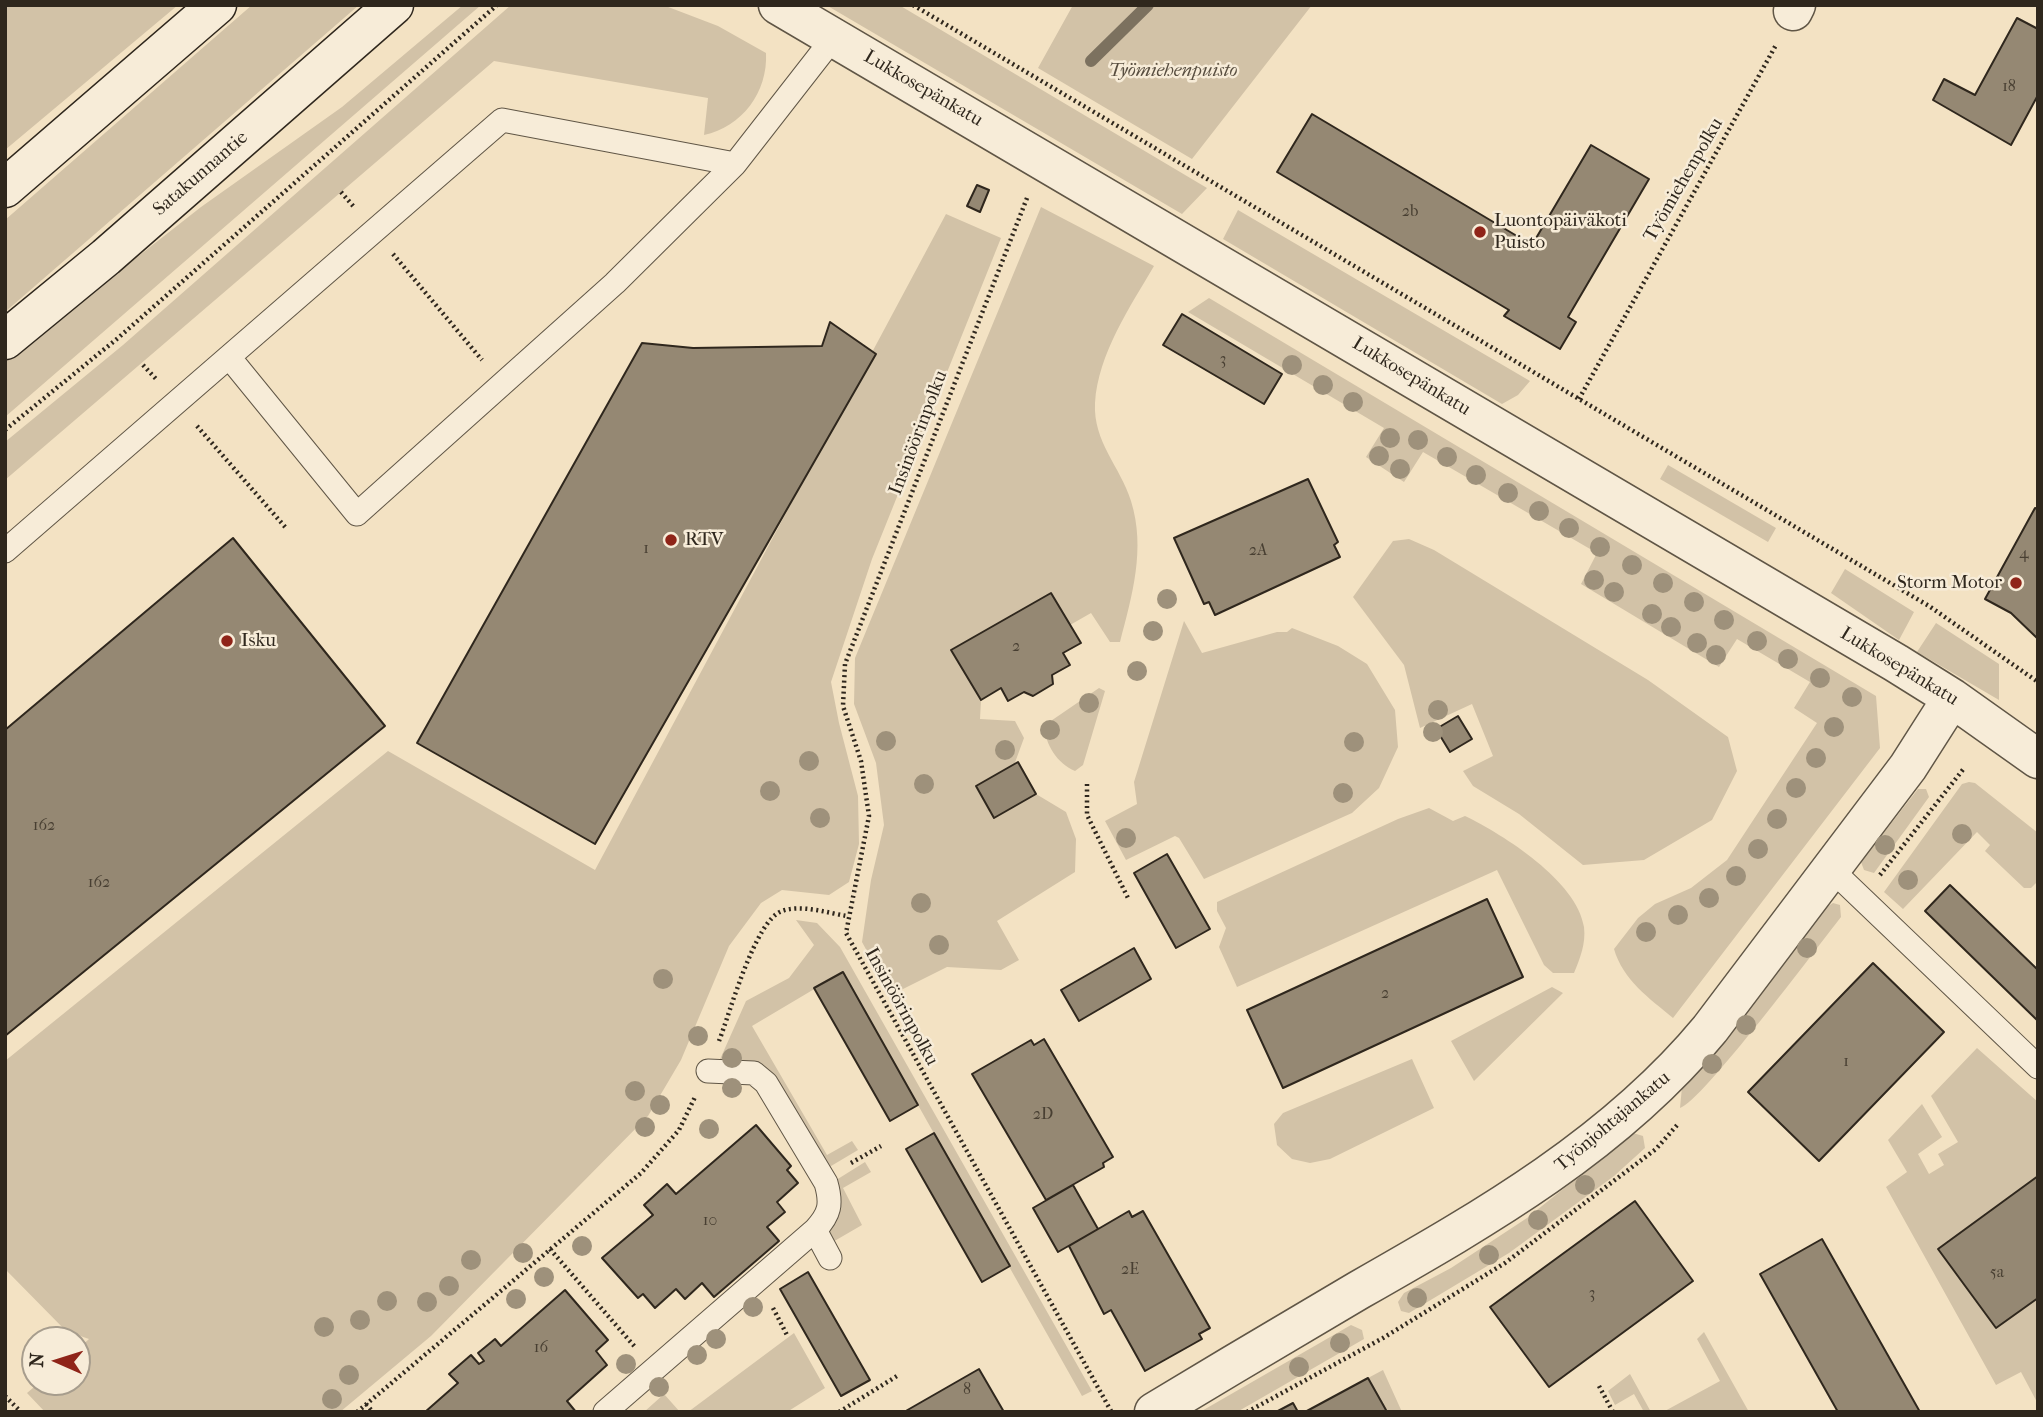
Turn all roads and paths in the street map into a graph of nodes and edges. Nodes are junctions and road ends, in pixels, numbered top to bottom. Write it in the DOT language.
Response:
graph roads {
  1 [pos="217,5"];
  2 [pos="394,5"];
  3 [pos="497,5"];
  4 [pos="778,5"];
  5 [pos="913,5"];
  6 [pos="1795,8"];
  7 [pos="834,37"];
  8 [pos="735,164"];
  9 [pos="5,188"];
  10 [pos="1031,190"];
  11 [pos="341,192"];
  12 [pos="374,231"];
  13 [pos="5,340"];
  14 [pos="229,357"];
  15 [pos="144,365"];
  16 [pos="503,384"];
  17 [pos="1579,398"];
  18 [pos="176,402"];
  19 [pos="5,430"];
  20 [pos="286,528"];
  21 [pos="5,551"];
  22 [pos="2038,682"];
  23 [pos="1952,698"];
  24 [pos="2038,759"];
  25 [pos="1087,784"];
  26 [pos="1832,870"];
  27 [pos="1128,898"];
  28 [pos="847,916"];
  29 [pos="2038,1067"];
  30 [pos="708,1072"];
  31 [pos="815,1230"];
  32 [pos="550,1249"];
  33 [pos="830,1258"];
  34 [pos="654,1369"];
  35 [pos="897,1376"];
  36 [pos="1599,1386"];
  37 [pos="5,1396"];
  38 [pos="366,1404"];
  39 [pos="21,1412"];
  40 [pos="357,1412"];
  41 [pos="373,1412"];
  42 [pos="605,1412"];
  43 [pos="839,1412"];
  44 [pos="1111,1412"];
  45 [pos="1154,1412"];
  46 [pos="1613,1412"];
  1 -- 9 [label="street"];
  2 -- 13 [label="street, Satakunnantie"];
  3 -- 19 [label="path"];
  4 -- 7 [label="street, Lukkosepänkatu"];
  5 -- 17 [label="path"];
  6 -- 17 [label="path, Työmiehenpolku"];
  7 -- 8 [label="lane"];
  7 -- 23 [label="street, Lukkosepänkatu"];
  8 -- 12 [label="lane"];
  8 -- 16 [label="lane"];
  10 -- 28 [label="path, Insinöörinpolku"];
  11 -- 12 [label="path"];
  12 -- 14 [label="lane"];
  12 -- 16 [label="path"];
  14 -- 16 [label="lane"];
  14 -- 18 [label="lane"];
  15 -- 18 [label="path"];
  17 -- 22 [label="path"];
  18 -- 20 [label="path"];
  18 -- 21 [label="lane"];
  23 -- 24 [label="street, Lukkosepänkatu"];
  23 -- 26 [label="street, Työnjohtajankatu"];
  25 -- 27 [label="path"];
  26 -- 29 [label="lane"];
  26 -- 45 [label="street, Työnjohtajankatu"];
  28 -- 30 [label="path"];
  28 -- 44 [label="path, Insinöörinpolku"];
  30 -- 31 [label="lane"];
  30 -- 32 [label="path"];
  31 -- 33 [label="lane"];
  31 -- 34 [label="lane"];
  32 -- 34 [label="path"];
  32 -- 38 [label="path"];
  34 -- 42 [label="lane"];
  35 -- 43 [label="path"];
  36 -- 46 [label="path"];
  37 -- 39 [label="path"];
  38 -- 40 [label="path"];
  38 -- 41 [label="path"];
}
